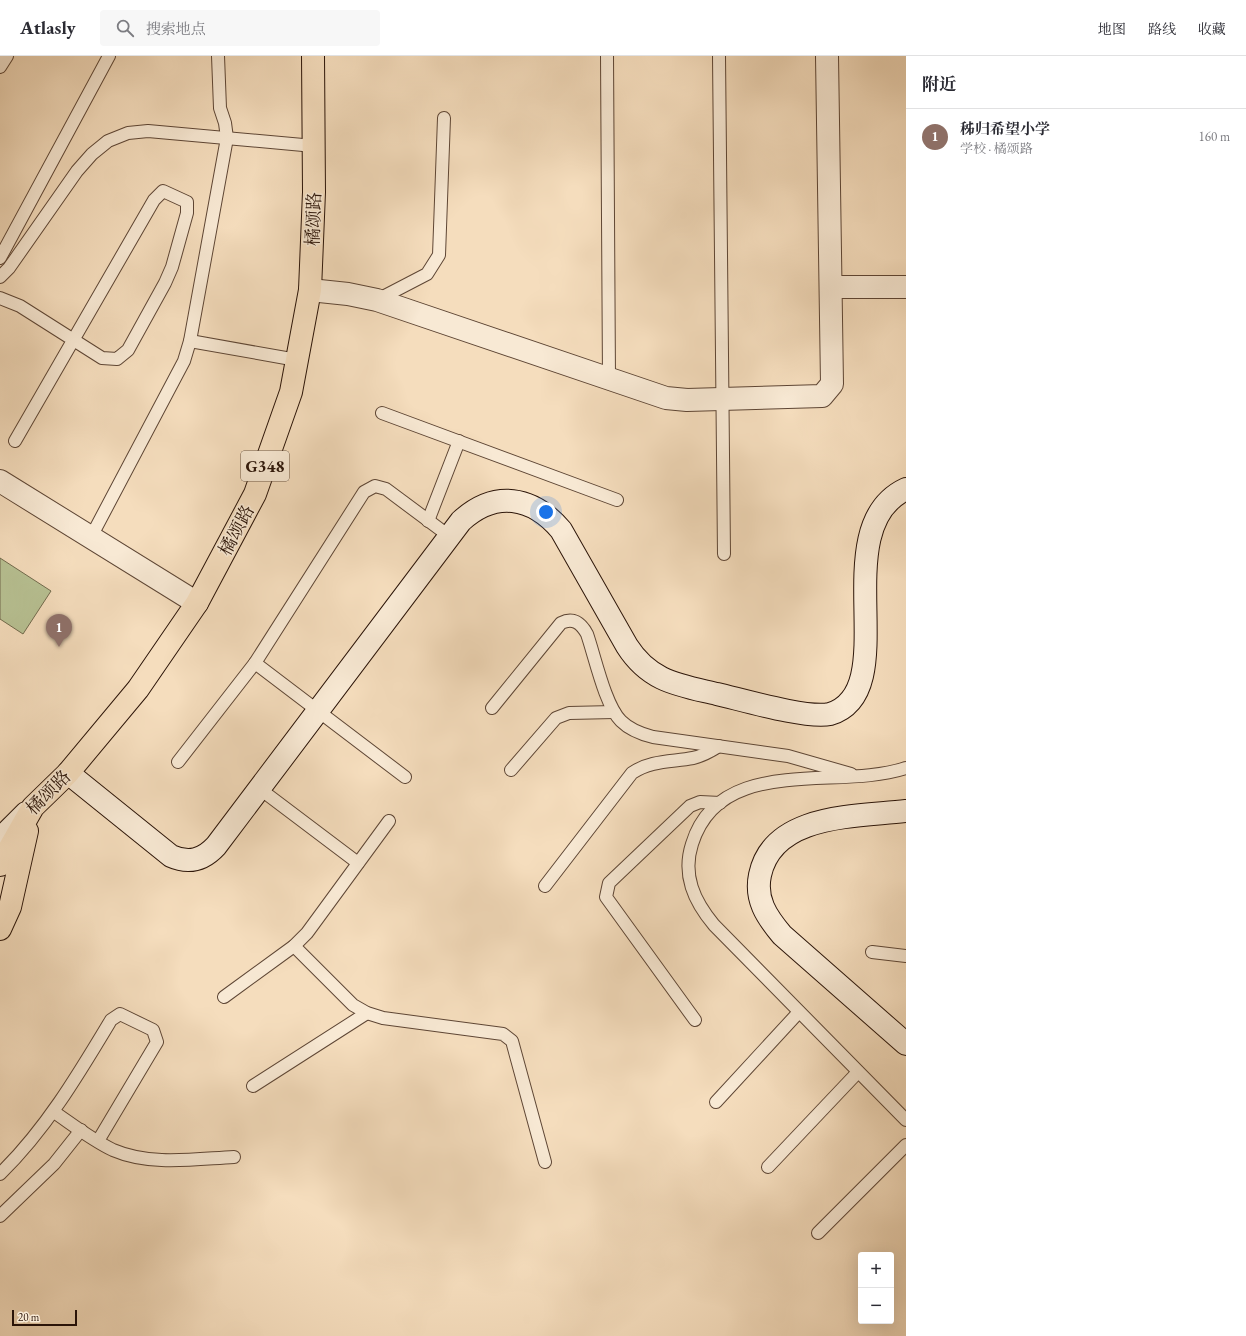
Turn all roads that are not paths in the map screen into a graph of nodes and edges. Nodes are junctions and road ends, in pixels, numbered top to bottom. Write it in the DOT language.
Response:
graph roads {
  1 [pos="6,56"];
  2 [pos="109,56"];
  3 [pos="218,56"];
  4 [pos="313,56"];
  5 [pos="607,56"];
  6 [pos="719,56"];
  7 [pos="827,56"];
  8 [pos="0,67"];
  9 [pos="444,118"];
  10 [pos="227,138"];
  11 [pos="314,146"];
  12 [pos="0,258"];
  13 [pos="0,277"];
  14 [pos="831,287"];
  15 [pos="906,287"];
  16 [pos="310,290"];
  17 [pos="0,298"];
  18 [pos="377,300"];
  19 [pos="74,340"];
  20 [pos="190,341"];
  21 [pos="297,360"];
  22 [pos="609,378"];
  23 [pos="723,399"];
  24 [pos="382,413"];
  25 [pos="15,441"];
  26 [pos="459,441"];
  27 [pos="0,481"];
  28 [pos="906,489"];
  29 [pos="617,500"];
  30 [pos="428,521"];
  31 [pos="449,536"];
  32 [pos="91,537"];
  33 [pos="724,554"];
  34 [pos="197,603"];
  35 [pos="255,663"];
  36 [pos="492,708"];
  37 [pos="318,711"];
  38 [pos="614,712"];
  39 [pos="719,746"];
  40 [pos="178,762"];
  41 [pos="906,768"];
  42 [pos="511,770"];
  43 [pos="68,773"];
  44 [pos="855,776"];
  45 [pos="405,777"];
  46 [pos="260,789"];
  47 [pos="720,803"];
  48 [pos="33,807"];
  49 [pos="906,811"];
  50 [pos="389,821"];
  51 [pos="0,839"];
  52 [pos="358,863"];
  53 [pos="0,865"];
  54 [pos="545,886"];
  55 [pos="0,928"];
  56 [pos="294,946"];
  57 [pos="872,952"];
  58 [pos="906,956"];
  59 [pos="224,997"];
  60 [pos="800,1012"];
  61 [pos="367,1013"];
  62 [pos="695,1020"];
  63 [pos="906,1044"];
  64 [pos="858,1072"];
  65 [pos="253,1086"];
  66 [pos="716,1102"];
  67 [pos="54,1112"];
  68 [pos="906,1120"];
  69 [pos="81,1130"];
  70 [pos="98,1141"];
  71 [pos="906,1145"];
  72 [pos="234,1158"];
  73 [pos="545,1162"];
  74 [pos="768,1167"];
  75 [pos="0,1174"];
  76 [pos="0,1216"];
  77 [pos="818,1233"];
  1 -- 8 [label="lane"];
  2 -- 12 [label="lane"];
  3 -- 10 [label="lane"];
  4 -- 11 [label="highway, 橘颂路 / G348"];
  5 -- 22 [label="lane"];
  6 -- 23 [label="lane"];
  7 -- 14 [label="street"];
  9 -- 18 [label="lane"];
  10 -- 11 [label="lane"];
  10 -- 13 [label="lane"];
  10 -- 20 [label="lane"];
  11 -- 16 [label="highway, 橘颂路 / G348"];
  14 -- 15 [label="street"];
  14 -- 23 [label="street"];
  16 -- 18 [label="street"];
  16 -- 21 [label="highway, 橘颂路 / G348"];
  17 -- 19 [label="lane"];
  18 -- 22 [label="street"];
  19 -- 19 [label="lane"];
  19 -- 25 [label="lane"];
  20 -- 21 [label="lane"];
  20 -- 32 [label="lane"];
  21 -- 34 [label="highway, 橘颂路 / G348"];
  22 -- 23 [label="street"];
  23 -- 33 [label="lane"];
  24 -- 26 [label="lane"];
  26 -- 29 [label="lane"];
  26 -- 30 [label="lane"];
  27 -- 32 [label="street"];
  28 -- 31 [label="street"];
  30 -- 31 [label="lane"];
  30 -- 35 [label="lane"];
  31 -- 37 [label="street"];
  32 -- 34 [label="street"];
  34 -- 43 [label="highway, 橘颂路 / G348"];
  35 -- 37 [label="lane"];
  35 -- 40 [label="lane"];
  36 -- 38 [label="lane"];
  37 -- 45 [label="lane"];
  37 -- 46 [label="street"];
  38 -- 39 [label="lane"];
  38 -- 42 [label="lane"];
  39 -- 44 [label="lane"];
  39 -- 54 [label="lane"];
  41 -- 44 [label="lane"];
  43 -- 46 [label="street"];
  43 -- 48 [label="highway, 橘颂路 / G348"];
  44 -- 47 [label="lane"];
  46 -- 52 [label="lane"];
  47 -- 60 [label="lane"];
  47 -- 62 [label="lane"];
  48 -- 51 [label="street, 橘颂路"];
  48 -- 53 [label="highway, G348"];
  48 -- 55 [label="highway"];
  49 -- 63 [label="street"];
  50 -- 52 [label="lane"];
  52 -- 56 [label="lane"];
  56 -- 59 [label="lane"];
  56 -- 61 [label="lane"];
  57 -- 58 [label="lane"];
  60 -- 64 [label="lane"];
  60 -- 66 [label="lane"];
  61 -- 65 [label="lane"];
  61 -- 73 [label="lane"];
  64 -- 68 [label="lane"];
  64 -- 74 [label="lane"];
  67 -- 69 [label="lane"];
  67 -- 70 [label="lane"];
  67 -- 75 [label="lane"];
  69 -- 70 [label="lane"];
  69 -- 76 [label="lane"];
  70 -- 72 [label="lane"];
  71 -- 77 [label="lane"];
}
